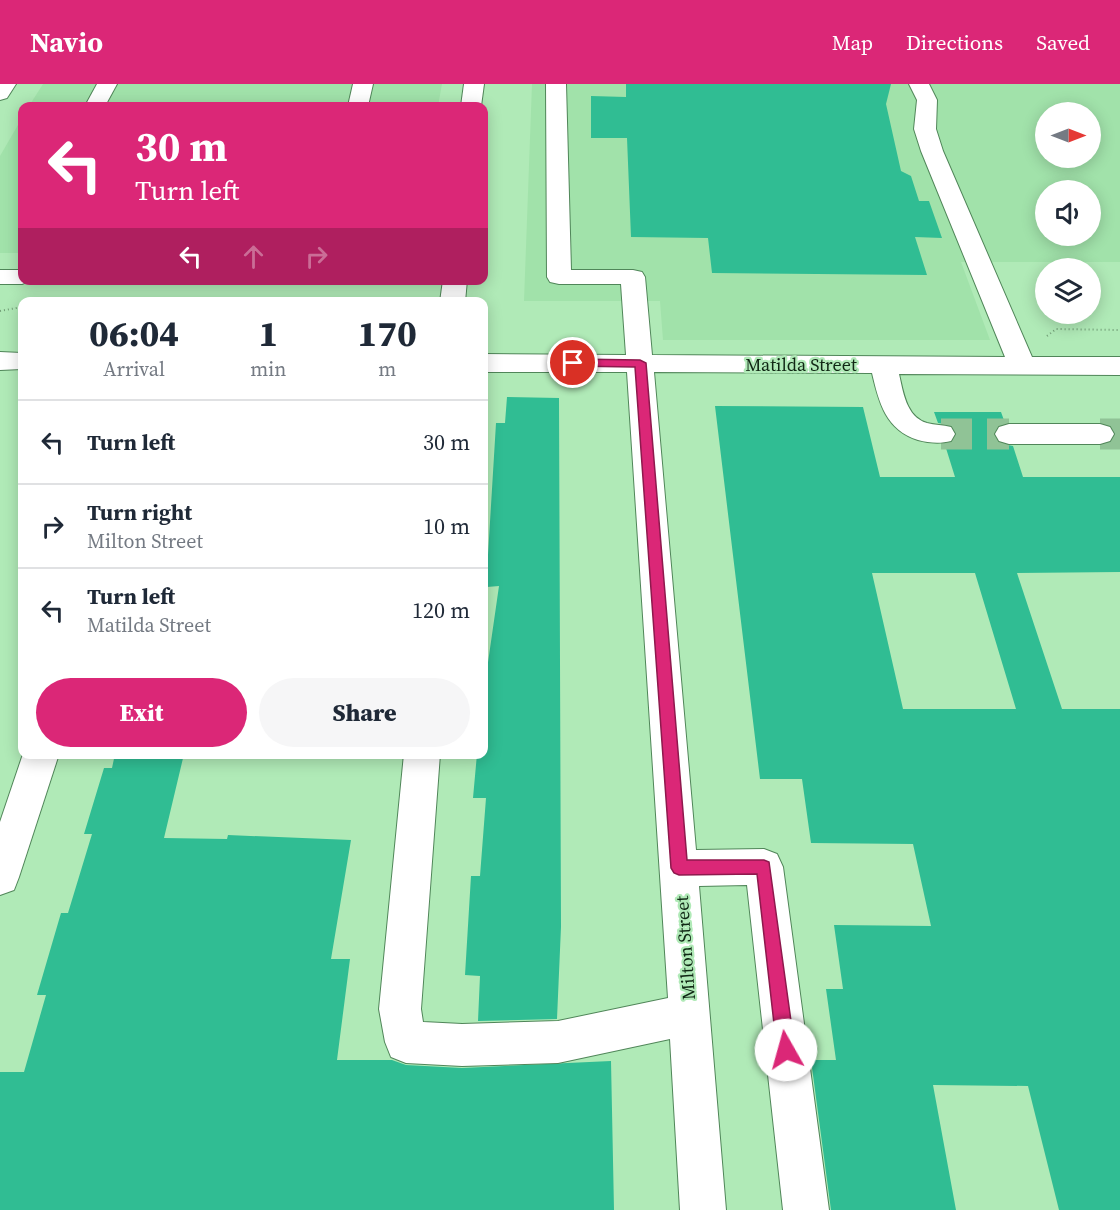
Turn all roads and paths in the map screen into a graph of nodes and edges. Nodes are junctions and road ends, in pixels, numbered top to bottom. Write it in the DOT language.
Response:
graph roads {
  1 [pos="6,84"];
  2 [pos="107,84"];
  3 [pos="363,84"];
  4 [pos="474,84"];
  5 [pos="556,84"];
  6 [pos="919,84"];
  7 [pos="0,93"];
  8 [pos="97,102"];
  9 [pos="359,102"];
  10 [pos="472,102"];
  11 [pos="0,277"];
  12 [pos="18,277"];
  13 [pos="18,308"];
  14 [pos="0,311"];
  15 [pos="1120,330"];
  16 [pos="1042,339"];
  17 [pos="0,361"];
  18 [pos="18,361"];
  19 [pos="488,363"];
  20 [pos="640,363"];
  21 [pos="883,365"];
  22 [pos="1022,365"];
  23 [pos="1120,366"];
  24 [pos="941,434"];
  25 [pos="1009,434"];
  26 [pos="1100,434"];
  27 [pos="39,759"];
  28 [pos="422,759"];
  29 [pos="679,868"];
  30 [pos="0,877"];
  31 [pos="689,1014"];
  32 [pos="703,1210"];
  33 [pos="806,1210"];
  1 -- 7 [label="street"];
  2 -- 8 [label="street"];
  3 -- 9 [label="street"];
  4 -- 10 [label="street"];
  5 -- 20 [label="street, Milton Street"];
  6 -- 22 [label="street"];
  11 -- 12 [label="street"];
  13 -- 14 [label="path"];
  15 -- 16 [label="path"];
  17 -- 18 [label="street"];
  19 -- 20 [label="street, Matilda Street"];
  20 -- 21 [label="street, Matilda Street"];
  20 -- 29 [label="street, Milton Street"];
  21 -- 22 [label="street, Matilda Street"];
  21 -- 24 [label="street"];
  22 -- 23 [label="street, Matilda Street"];
  25 -- 26 [label="street"];
  27 -- 30 [label="street"];
  28 -- 31 [label="street"];
  29 -- 31 [label="street, Milton Street"];
  29 -- 33 [label="street"];
  31 -- 32 [label="street, Milton Street"];
}
